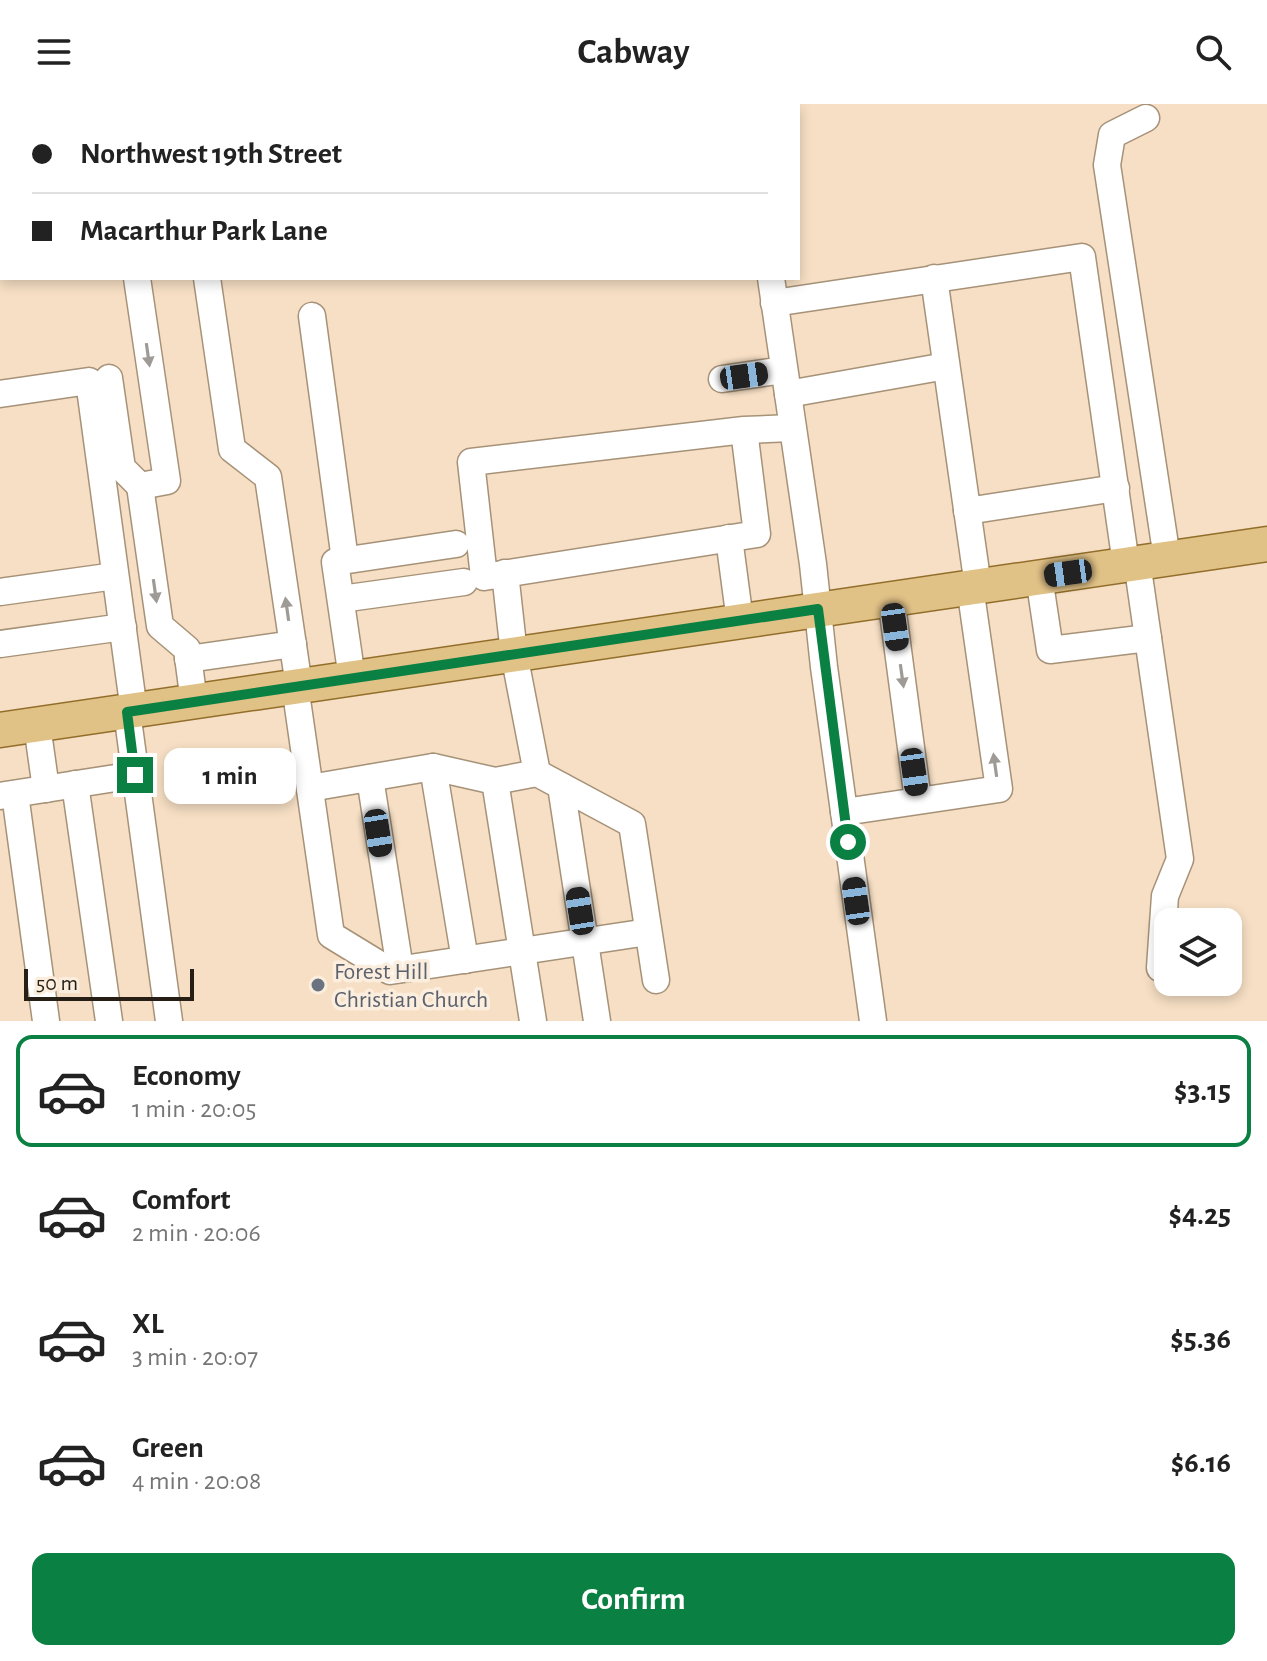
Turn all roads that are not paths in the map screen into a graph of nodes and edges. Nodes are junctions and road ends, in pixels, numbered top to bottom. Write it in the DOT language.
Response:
graph roads {
  1 [pos="1146,118"];
  2 [pos="934,278"];
  3 [pos="137,280"];
  4 [pos="207,280"];
  5 [pos="772,291"];
  6 [pos="312,316"];
  7 [pos="946,366"];
  8 [pos="109,378"];
  9 [pos="722,379"];
  10 [pos="786,382"];
  11 [pos="0,394"];
  12 [pos="792,428"];
  13 [pos="744,430"];
  14 [pos="140,486"];
  15 [pos="1116,488"];
  16 [pos="967,511"];
  17 [pos="729,538"];
  18 [pos="456,544"];
  19 [pos="1267,544"];
  20 [pos="345,560"];
  21 [pos="1144,562"];
  22 [pos="505,573"];
  23 [pos="115,576"];
  24 [pos="1039,577"];
  25 [pos="464,582"];
  26 [pos="974,586"];
  27 [pos="0,592"];
  28 [pos="891,598"];
  29 [pos="341,599"];
  30 [pos="818,609"];
  31 [pos="740,621"];
  32 [pos="123,627"];
  33 [pos="1148,638"];
  34 [pos="0,644"];
  35 [pos="293,644"];
  36 [pos="229,653"];
  37 [pos="514,654"];
  38 [pos="188,659"];
  39 [pos="352,678"];
  40 [pos="297,686"];
  41 [pos="236,695"];
  42 [pos="194,702"];
  43 [pos="130,712"];
  44 [pos="37,725"];
  45 [pos="0,730"];
  46 [pos="433,767"];
  47 [pos="537,773"];
  48 [pos="135,775"];
  49 [pos="370,778"];
  50 [pos="495,781"];
  51 [pos="75,784"];
  52 [pos="561,786"];
  53 [pos="310,788"];
  54 [pos="46,789"];
  55 [pos="7,795"];
  56 [pos="918,800"];
  57 [pos="844,812"];
  58 [pos="1164,908"];
  59 [pos="648,932"];
  60 [pos="585,942"];
  61 [pos="522,951"];
  62 [pos="465,960"];
  63 [pos="400,969"];
  64 [pos="656,980"];
  65 [pos="46,1021"];
  66 [pos="109,1021"];
  67 [pos="169,1021"];
  68 [pos="533,1021"];
  69 [pos="597,1021"];
  70 [pos="873,1021"];
  1 -- 21 [label="street"];
  2 -- 5 [label="street"];
  2 -- 7 [label="street"];
  2 -- 15 [label="street"];
  3 -- 14 [label="street, one-way"];
  35 -- 4 [label="street, one-way"];
  5 -- 10 [label="street"];
  6 -- 20 [label="street"];
  7 -- 10 [label="street"];
  7 -- 16 [label="street"];
  8 -- 14 [label="street"];
  9 -- 10 [label="street"];
  10 -- 12 [label="street"];
  11 -- 23 [label="street"];
  12 -- 13 [label="street"];
  12 -- 30 [label="street"];
  13 -- 17 [label="street"];
  13 -- 22 [label="street"];
  14 -- 38 [label="street, one-way"];
  15 -- 16 [label="street"];
  15 -- 21 [label="street"];
  16 -- 26 [label="street"];
  17 -- 22 [label="street"];
  17 -- 31 [label="street"];
  18 -- 20 [label="street"];
  19 -- 21 [label="main road"];
  20 -- 29 [label="street"];
  21 -- 24 [label="main road"];
  21 -- 33 [label="street"];
  22 -- 37 [label="street"];
  23 -- 27 [label="street"];
  23 -- 32 [label="street"];
  24 -- 26 [label="main road"];
  24 -- 33 [label="street"];
  25 -- 29 [label="street"];
  26 -- 28 [label="main road"];
  56 -- 26 [label="street, one-way"];
  28 -- 30 [label="main road"];
  28 -- 56 [label="street, one-way"];
  29 -- 39 [label="street"];
  30 -- 31 [label="main road"];
  30 -- 57 [label="street"];
  31 -- 37 [label="main road"];
  32 -- 34 [label="street"];
  32 -- 43 [label="street"];
  33 -- 58 [label="street"];
  35 -- 36 [label="street"];
  35 -- 40 [label="street"];
  36 -- 38 [label="street"];
  36 -- 41 [label="street"];
  37 -- 39 [label="main road"];
  37 -- 47 [label="street"];
  38 -- 42 [label="street"];
  39 -- 40 [label="main road"];
  40 -- 41 [label="main road"];
  40 -- 53 [label="street"];
  41 -- 42 [label="main road"];
  42 -- 43 [label="main road"];
  43 -- 44 [label="main road"];
  43 -- 48 [label="street"];
  44 -- 45 [label="main road"];
  44 -- 54 [label="street"];
  46 -- 49 [label="street"];
  46 -- 50 [label="street"];
  46 -- 62 [label="street"];
  47 -- 50 [label="street"];
  47 -- 52 [label="street"];
  48 -- 51 [label="street"];
  48 -- 67 [label="street"];
  49 -- 53 [label="street"];
  49 -- 63 [label="street"];
  50 -- 61 [label="street"];
  51 -- 54 [label="street"];
  51 -- 66 [label="street"];
  52 -- 59 [label="street"];
  52 -- 60 [label="street"];
  53 -- 63 [label="street"];
  54 -- 55 [label="street"];
  55 -- 65 [label="street"];
  56 -- 57 [label="street"];
  57 -- 70 [label="street"];
  59 -- 60 [label="street"];
  59 -- 64 [label="street"];
  60 -- 61 [label="street"];
  60 -- 69 [label="street"];
  61 -- 62 [label="street"];
  61 -- 68 [label="street"];
  62 -- 63 [label="street"];
}
